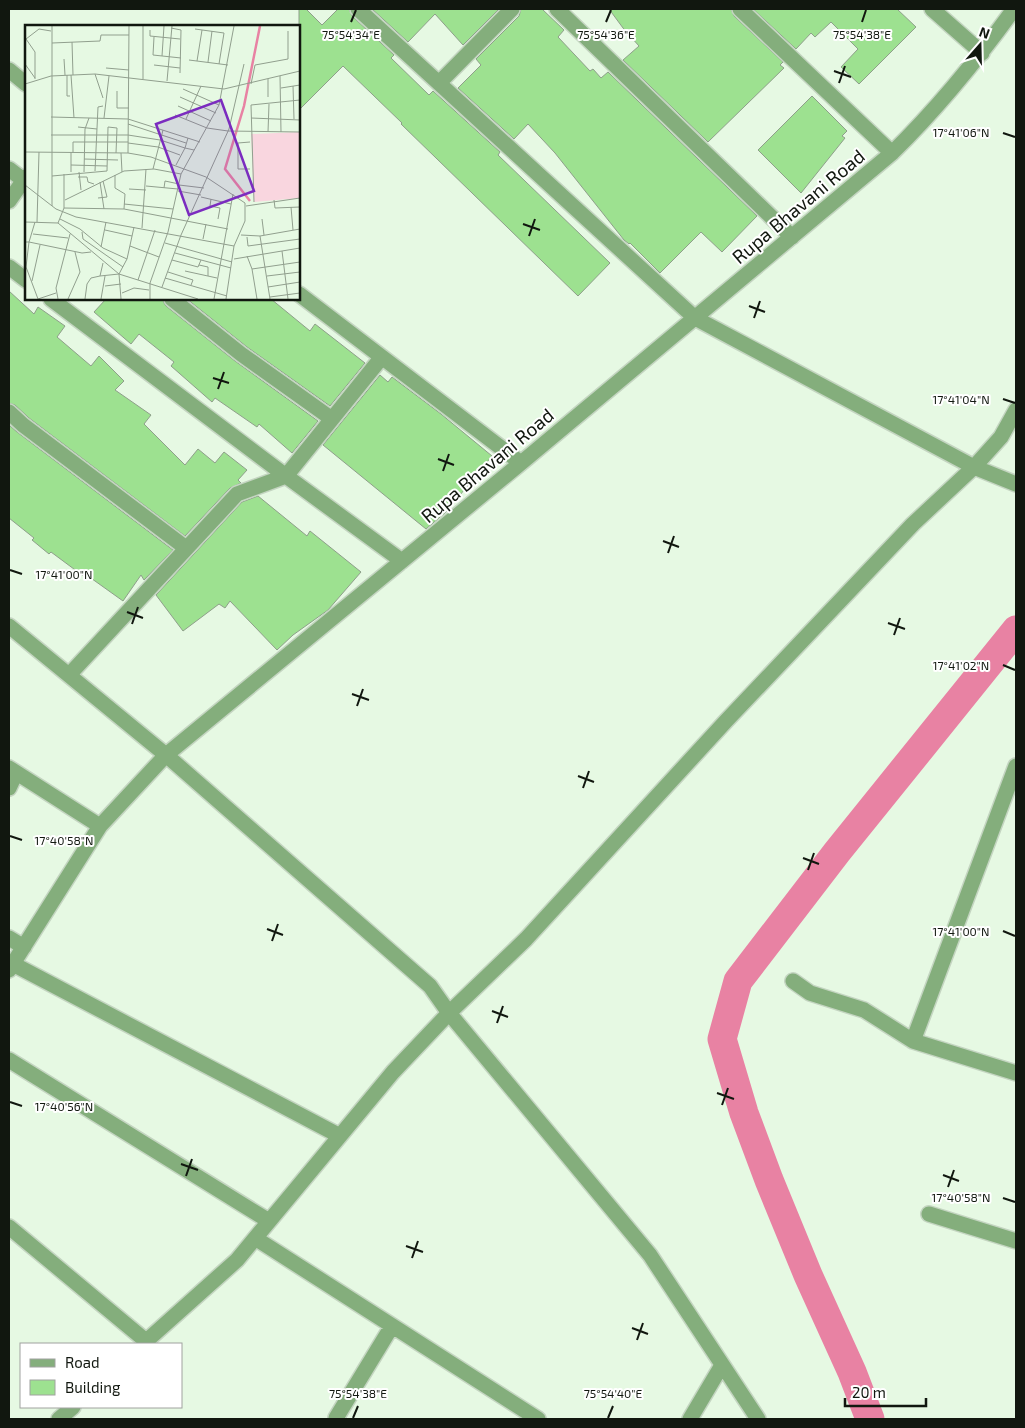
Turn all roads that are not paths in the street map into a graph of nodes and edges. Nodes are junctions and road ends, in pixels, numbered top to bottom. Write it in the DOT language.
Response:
graph roads {
  1 [pos="358,9"];
  2 [pos="512,9"];
  3 [pos="557,9"];
  4 [pos="740,9"];
  5 [pos="932,9"];
  6 [pos="1014,9"];
  7 [pos="982,53"];
  8 [pos="9,70"];
  9 [pos="25,83"];
  10 [pos="439,84"];
  11 [pos="892,153"];
  12 [pos="9,168"];
  13 [pos="25,180"];
  14 [pos="9,201"];
  15 [pos="792,237"];
  16 [pos="9,267"];
  17 [pos="25,279"];
  18 [pos="300,295"];
  19 [pos="52,300"];
  20 [pos="173,300"];
  21 [pos="695,318"];
  22 [pos="382,357"];
  23 [pos="1016,410"];
  24 [pos="9,412"];
  25 [pos="332,419"];
  26 [pos="521,463"];
  27 [pos="974,467"];
  28 [pos="286,476"];
  29 [pos="1016,484"];
  30 [pos="186,548"];
  31 [pos="402,561"];
  32 [pos="9,626"];
  33 [pos="69,675"];
  34 [pos="166,755"];
  35 [pos="1016,766"];
  36 [pos="12,770"];
  37 [pos="9,788"];
  38 [pos="100,826"];
  39 [pos="9,938"];
  40 [pos="24,947"];
  41 [pos="11,967"];
  42 [pos="793,981"];
  43 [pos="449,1012"];
  44 [pos="913,1041"];
  45 [pos="9,1060"];
  46 [pos="1016,1073"];
  47 [pos="340,1136"];
  48 [pos="929,1214"];
  49 [pos="269,1221"];
  50 [pos="9,1227"];
  51 [pos="255,1238"];
  52 [pos="1016,1241"];
  53 [pos="392,1326"];
  54 [pos="145,1343"];
  55 [pos="722,1365"];
  56 [pos="72,1408"];
  57 [pos="59,1419"];
  58 [pos="338,1419"];
  59 [pos="538,1419"];
  60 [pos="690,1419"];
  61 [pos="758,1419"];
  1 -- 10 [label="street"];
  2 -- 10 [label="street"];
  3 -- 15 [label="street"];
  4 -- 11 [label="street"];
  5 -- 7 [label="street"];
  6 -- 7 [label="street, Rupa Bhavani Road"];
  7 -- 11 [label="street, Rupa Bhavani Road"];
  8 -- 9 [label="street"];
  10 -- 21 [label="street"];
  11 -- 15 [label="street, Rupa Bhavani Road"];
  12 -- 13 [label="street"];
  13 -- 14 [label="street"];
  15 -- 21 [label="street, Rupa Bhavani Road"];
  16 -- 17 [label="street"];
  18 -- 22 [label="street"];
  19 -- 28 [label="street"];
  20 -- 25 [label="street"];
  21 -- 26 [label="street, Rupa Bhavani Road"];
  21 -- 27 [label="street"];
  22 -- 25 [label="street"];
  22 -- 26 [label="street"];
  23 -- 27 [label="street"];
  24 -- 30 [label="street"];
  25 -- 28 [label="street"];
  26 -- 31 [label="street, Rupa Bhavani Road"];
  27 -- 29 [label="street"];
  27 -- 43 [label="street"];
  28 -- 30 [label="street"];
  28 -- 31 [label="street"];
  30 -- 33 [label="street"];
  31 -- 34 [label="street, Rupa Bhavani Road"];
  32 -- 33 [label="street"];
  33 -- 34 [label="street"];
  34 -- 38 [label="street, Rupa Bhavani Road"];
  34 -- 43 [label="street"];
  35 -- 44 [label="street"];
  36 -- 37 [label="street"];
  36 -- 38 [label="street"];
  38 -- 40 [label="street, Rupa Bhavani Road"];
  39 -- 40 [label="street"];
  40 -- 41 [label="street, Rupa Bhavani Road"];
  41 -- 47 [label="street"];
  42 -- 44 [label="street"];
  43 -- 47 [label="street"];
  43 -- 55 [label="street"];
  44 -- 46 [label="street"];
  45 -- 49 [label="street"];
  47 -- 49 [label="street"];
  48 -- 52 [label="street"];
  49 -- 51 [label="street"];
  50 -- 54 [label="street"];
  51 -- 53 [label="street"];
  51 -- 54 [label="street"];
  53 -- 58 [label="street"];
  53 -- 59 [label="street"];
  55 -- 60 [label="street"];
  55 -- 61 [label="street"];
  56 -- 57 [label="street"];
}
